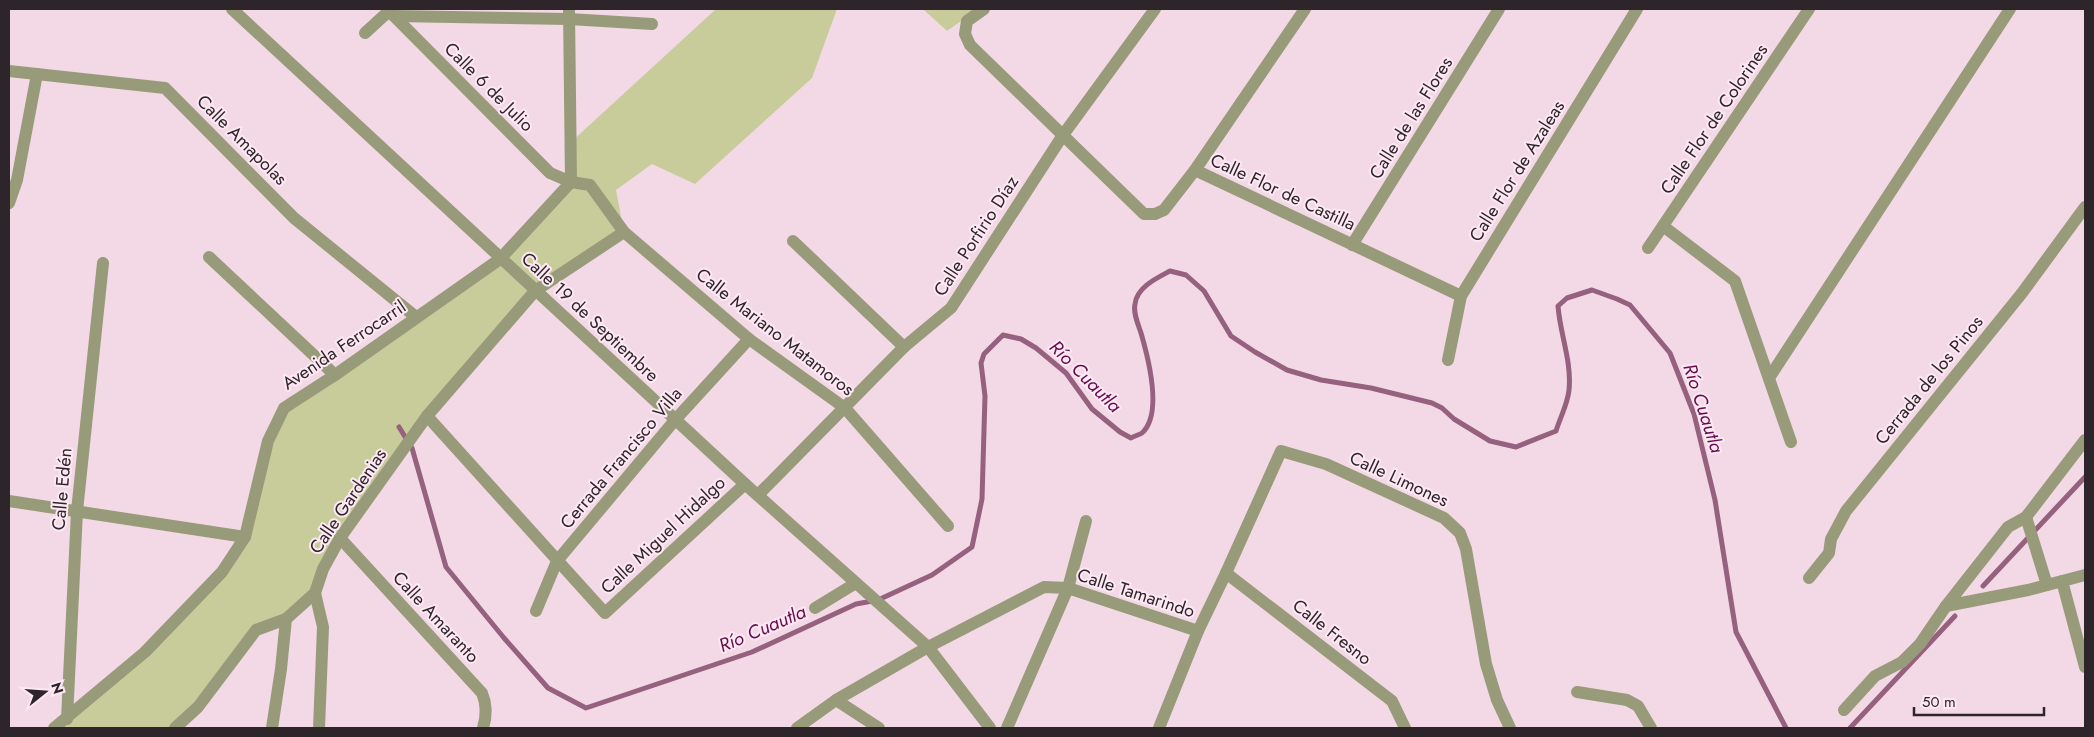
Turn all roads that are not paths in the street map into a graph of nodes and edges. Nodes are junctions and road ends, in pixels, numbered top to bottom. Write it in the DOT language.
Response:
graph roads {
  1 [pos="232,9"];
  2 [pos="984,9"];
  3 [pos="1155,9"];
  4 [pos="1305,9"];
  5 [pos="1499,9"];
  6 [pos="1637,9"];
  7 [pos="1809,9"];
  8 [pos="2010,9"];
  9 [pos="390,12"];
  10 [pos="569,14"];
  11 [pos="652,24"];
  12 [pos="365,34"];
  13 [pos="9,71"];
  14 [pos="37,74"];
  15 [pos="1063,135"];
  16 [pos="1195,170"];
  17 [pos="13,180"];
  18 [pos="572,182"];
  19 [pos="9,203"];
  20 [pos="2085,207"];
  21 [pos="1664,226"];
  22 [pos="624,232"];
  23 [pos="793,241"];
  24 [pos="1352,245"];
  25 [pos="1648,248"];
  26 [pos="209,257"];
  27 [pos="500,259"];
  28 [pos="103,263"];
  29 [pos="534,291"];
  30 [pos="1461,296"];
  31 [pos="416,317"];
  32 [pos="749,339"];
  33 [pos="904,347"];
  34 [pos="1448,360"];
  35 [pos="335,375"];
  36 [pos="1769,378"];
  37 [pos="845,408"];
  38 [pos="426,416"];
  39 [pos="675,420"];
  40 [pos="2085,440"];
  41 [pos="1791,442"];
  42 [pos="745,484"];
  43 [pos="758,495"];
  44 [pos="9,501"];
  45 [pos="77,511"];
  46 [pos="2026,517"];
  47 [pos="1086,521"];
  48 [pos="948,526"];
  49 [pos="246,537"];
  50 [pos="340,538"];
  51 [pos="557,561"];
  52 [pos="1226,573"];
  53 [pos="2085,575"];
  54 [pos="1809,578"];
  55 [pos="2062,581"];
  56 [pos="856,584"];
  57 [pos="2047,585"];
  58 [pos="1068,588"];
  59 [pos="315,593"];
  60 [pos="1946,606"];
  61 [pos="815,608"];
  62 [pos="536,612"];
  63 [pos="286,619"];
  64 [pos="1198,631"];
  65 [pos="928,647"];
  66 [pos="2085,667"];
  67 [pos="1577,692"];
  68 [pos="836,700"];
  69 [pos="1844,710"];
  70 [pos="67,719"];
  71 [pos="1164,726"];
  72 [pos="54,728"];
  73 [pos="175,728"];
  74 [pos="272,728"];
  75 [pos="319,728"];
  76 [pos="483,728"];
  77 [pos="797,728"];
  78 [pos="879,728"];
  79 [pos="990,728"];
  80 [pos="1007,728"];
  81 [pos="1404,728"];
  82 [pos="1510,728"];
  83 [pos="1651,728"];
  1 -- 27 [label="street, Calle 19 de Septiembre"];
  2 -- 15 [label="street, Calle Flor de Castilla"];
  3 -- 15 [label="street, Calle Porfirio Díaz"];
  4 -- 16 [label="street"];
  5 -- 24 [label="street, Calle de las Flores"];
  6 -- 30 [label="street, Calle Flor de Azaleas"];
  7 -- 21 [label="street, Calle Flor de Colorines"];
  8 -- 36 [label="street"];
  9 -- 10 [label="street"];
  9 -- 12 [label="street"];
  9 -- 18 [label="street, Calle 6 de Julio"];
  10 -- 11 [label="street"];
  10 -- 18 [label="street"];
  13 -- 14 [label="street, Calle Amapolas"];
  14 -- 17 [label="street"];
  14 -- 31 [label="street, Calle Amapolas"];
  15 -- 16 [label="street, Calle Flor de Castilla"];
  15 -- 33 [label="street, Calle Porfirio Díaz"];
  16 -- 24 [label="street, Calle Flor de Castilla"];
  17 -- 19 [label="street"];
  18 -- 22 [label="street, Calle Mariano Matamoros"];
  18 -- 27 [label="street, Avenida Ferrocarril"];
  20 -- 54 [label="street, Cerrada de los Pinos"];
  21 -- 25 [label="street, Calle Flor de Colorines"];
  21 -- 36 [label="street"];
  22 -- 29 [label="street"];
  22 -- 32 [label="street, Calle Mariano Matamoros"];
  23 -- 33 [label="street"];
  24 -- 30 [label="street, Calle Flor de Castilla"];
  26 -- 35 [label="street"];
  27 -- 29 [label="street, Calle 19 de Septiembre"];
  27 -- 31 [label="street, Avenida Ferrocarril"];
  28 -- 45 [label="street, Calle Edén"];
  29 -- 38 [label="street, Calle Gardenias"];
  29 -- 39 [label="street, Calle 19 de Septiembre"];
  30 -- 34 [label="street, Calle Flor de Azaleas"];
  31 -- 35 [label="street, Avenida Ferrocarril"];
  32 -- 37 [label="street, Calle Mariano Matamoros"];
  32 -- 39 [label="street, Cerrada Francisco Villa"];
  33 -- 37 [label="street, Calle Porfirio Díaz"];
  35 -- 49 [label="street, Avenida Ferrocarril"];
  36 -- 41 [label="street"];
  37 -- 43 [label="street, Calle Porfirio Díaz"];
  37 -- 48 [label="street, Calle Mariano Matamoros"];
  38 -- 50 [label="street, Calle Gardenias"];
  38 -- 51 [label="street"];
  39 -- 42 [label="street, Calle 19 de Septiembre"];
  39 -- 51 [label="street, Cerrada Francisco Villa"];
  40 -- 46 [label="street"];
  42 -- 43 [label="street, Calle 19 de Septiembre"];
  42 -- 51 [label="street, Calle Miguel Hidalgo"];
  43 -- 56 [label="street, Calle 19 de Septiembre"];
  44 -- 45 [label="street"];
  45 -- 49 [label="street"];
  45 -- 70 [label="street, Calle Edén"];
  46 -- 57 [label="street"];
  46 -- 60 [label="street"];
  47 -- 58 [label="street"];
  49 -- 70 [label="street, Avenida Ferrocarril"];
  50 -- 59 [label="street, Calle Gardenias"];
  50 -- 76 [label="street, Calle Amaranto"];
  51 -- 62 [label="street, Cerrada Francisco Villa"];
  52 -- 64 [label="street"];
  52 -- 81 [label="street, Calle Fresno"];
  52 -- 82 [label="street, Calle Limones"];
  53 -- 55 [label="street"];
  55 -- 57 [label="street"];
  55 -- 66 [label="street"];
  56 -- 61 [label="street"];
  56 -- 65 [label="street, Calle 19 de Septiembre"];
  57 -- 60 [label="street"];
  58 -- 64 [label="street, Calle Tamarindo"];
  58 -- 65 [label="street, Calle Tamarindo"];
  58 -- 80 [label="street"];
  59 -- 63 [label="street, Calle Gardenias"];
  59 -- 75 [label="street"];
  60 -- 69 [label="street"];
  63 -- 73 [label="street, Calle Gardenias"];
  63 -- 74 [label="street"];
  64 -- 71 [label="street"];
  65 -- 68 [label="street, Calle Tamarindo"];
  65 -- 79 [label="street, Calle 19 de Septiembre"];
  67 -- 83 [label="street"];
  68 -- 77 [label="street, Calle Tamarindo"];
  68 -- 78 [label="street"];
  70 -- 72 [label="street, Avenida Ferrocarril"];
}
